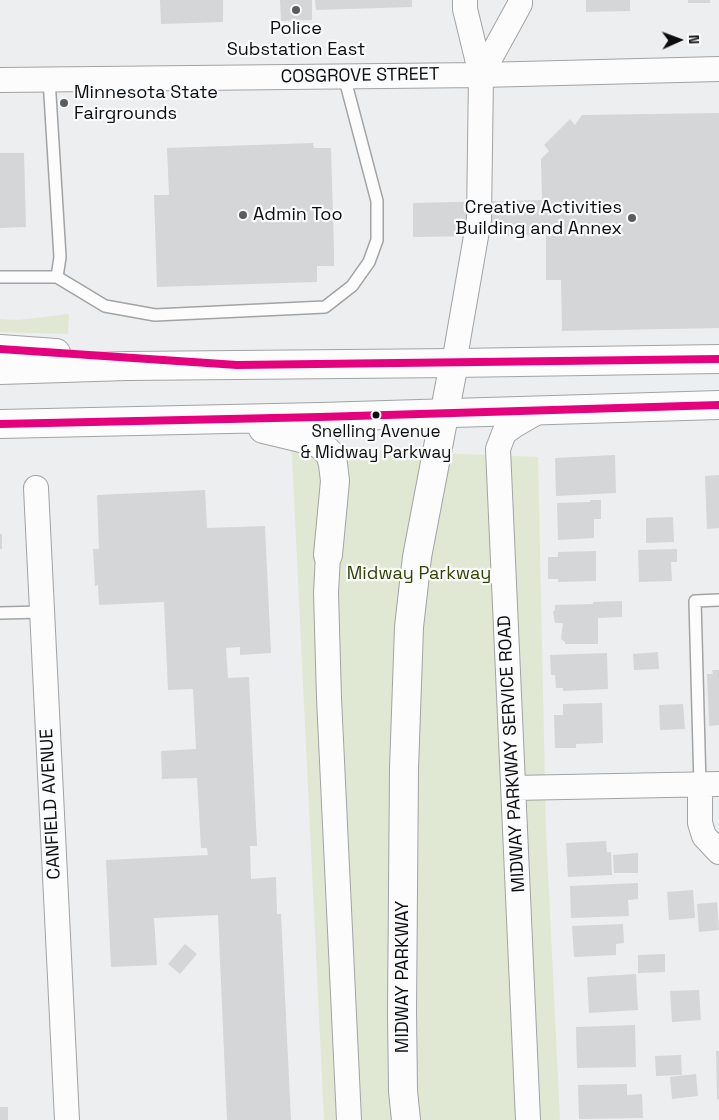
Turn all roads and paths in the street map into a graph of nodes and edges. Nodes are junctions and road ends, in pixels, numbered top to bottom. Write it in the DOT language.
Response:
graph roads {
  1 [pos="465,0"];
  2 [pos="520,0"];
  3 [pos="719,69"];
  4 [pos="481,75"];
  5 [pos="344,76"];
  6 [pos="0,80"];
  7 [pos="49,80"];
  8 [pos="0,277"];
  9 [pos="57,277"];
  10 [pos="0,349"];
  11 [pos="719,359"];
  12 [pos="237,364"];
  13 [pos="0,370"];
  14 [pos="449,388"];
  15 [pos="719,405"];
  16 [pos="541,410"];
  17 [pos="222,419"];
  18 [pos="0,424"];
  19 [pos="36,488"];
  20 [pos="328,554"];
  21 [pos="719,600"];
  22 [pos="42,612"];
  23 [pos="0,613"];
  24 [pos="709,784"];
  25 [pos="514,788"];
  26 [pos="719,852"];
  27 [pos="67,1120"];
  28 [pos="349,1120"];
  29 [pos="406,1120"];
  30 [pos="528,1120"];
  1 -- 4 [label="street"];
  2 -- 4 [label="street"];
  3 -- 4 [label="street, COSGROVE STREET"];
  4 -- 5 [label="street, COSGROVE STREET"];
  4 -- 14 [label="street"];
  5 -- 7 [label="street, COSGROVE STREET"];
  5 -- 9 [label="lane"];
  6 -- 7 [label="street, COSGROVE STREET"];
  7 -- 9 [label="lane"];
  8 -- 9 [label="lane"];
  10 -- 12 [label="main road"];
  11 -- 14 [label="main road"];
  12 -- 13 [label="main road"];
  12 -- 14 [label="main road"];
  14 -- 16 [label="main road"];
  14 -- 17 [label="main road"];
  14 -- 29 [label="main road, MIDWAY PARKWAY"];
  15 -- 16 [label="main road"];
  16 -- 25 [label="street, MIDWAY PARKWAY SERVICE ROAD"];
  17 -- 18 [label="main road"];
  17 -- 20 [label="main road"];
  19 -- 22 [label="street, CANFIELD AVENUE"];
  20 -- 28 [label="street"];
  21 -- 24 [label="lane"];
  22 -- 23 [label="lane"];
  22 -- 27 [label="street, CANFIELD AVENUE"];
  24 -- 25 [label="street"];
  24 -- 26 [label="street"];
  25 -- 30 [label="street, MIDWAY PARKWAY SERVICE ROAD"];
}
